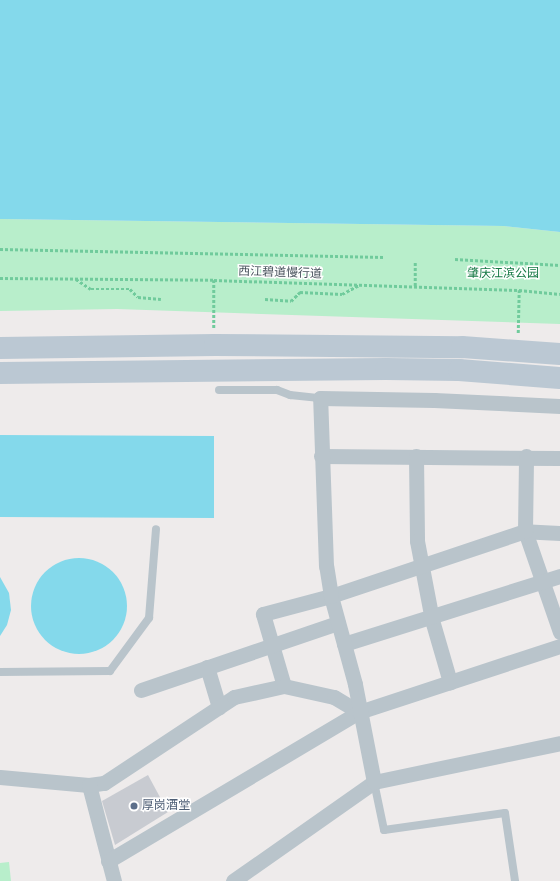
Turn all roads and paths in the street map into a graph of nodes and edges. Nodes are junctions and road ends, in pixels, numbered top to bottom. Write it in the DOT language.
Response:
graph roads {
  1 [pos="0,249"];
  2 [pos="384,257"];
  3 [pos="455,259"];
  4 [pos="415,261"];
  5 [pos="560,265"];
  6 [pos="0,278"];
  7 [pos="76,279"];
  8 [pos="214,280"];
  9 [pos="360,284"];
  10 [pos="415,286"];
  11 [pos="519,290"];
  12 [pos="560,294"];
  13 [pos="161,298"];
  14 [pos="265,299"];
  15 [pos="214,313"];
  16 [pos="517,322"];
  17 [pos="0,348"];
  18 [pos="560,354"];
  19 [pos="0,372"];
  20 [pos="560,378"];
  21 [pos="219,390"];
  22 [pos="320,398"];
  23 [pos="560,406"];
  24 [pos="321,456"];
  25 [pos="416,456"];
  26 [pos="526,456"];
  27 [pos="560,458"];
  28 [pos="156,529"];
  29 [pos="525,531"];
  30 [pos="560,533"];
  31 [pos="422,566"];
  32 [pos="560,576"];
  33 [pos="542,582"];
  34 [pos="331,596"];
  35 [pos="431,617"];
  36 [pos="338,623"];
  37 [pos="560,632"];
  38 [pos="271,644"];
  39 [pos="344,644"];
  40 [pos="560,646"];
  41 [pos="207,667"];
  42 [pos="0,672"];
  43 [pos="450,682"];
  44 [pos="284,686"];
  45 [pos="141,690"];
  46 [pos="219,707"];
  47 [pos="359,712"];
  48 [pos="560,743"];
  49 [pos="0,777"];
  50 [pos="374,782"];
  51 [pos="89,785"];
  52 [pos="108,861"];
  53 [pos="114,881"];
  54 [pos="233,881"];
  55 [pos="514,881"];
  1 -- 2 [label="path"];
  3 -- 5 [label="path"];
  4 -- 10 [label="path"];
  6 -- 7 [label="path, 西江碧道慢行道"];
  7 -- 8 [label="path, 西江碧道慢行道"];
  7 -- 13 [label="path"];
  8 -- 9 [label="path, 西江碧道慢行道"];
  8 -- 15 [label="path"];
  9 -- 10 [label="path, 西江碧道慢行道"];
  9 -- 14 [label="path"];
  10 -- 11 [label="path, 西江碧道慢行道"];
  11 -- 12 [label="path, 西江碧道慢行道"];
  11 -- 16 [label="path"];
  17 -- 18 [label="main road"];
  19 -- 20 [label="main road"];
  21 -- 22 [label="lane"];
  22 -- 23 [label="street"];
  22 -- 24 [label="street"];
  24 -- 25 [label="street"];
  24 -- 34 [label="street"];
  25 -- 26 [label="street"];
  25 -- 31 [label="street"];
  26 -- 27 [label="street"];
  26 -- 29 [label="street"];
  28 -- 42 [label="lane"];
  29 -- 30 [label="street"];
  29 -- 31 [label="street"];
  29 -- 33 [label="street"];
  31 -- 34 [label="street"];
  31 -- 35 [label="street"];
  32 -- 33 [label="street"];
  33 -- 35 [label="street"];
  33 -- 37 [label="street"];
  34 -- 36 [label="street"];
  34 -- 38 [label="street"];
  35 -- 39 [label="street"];
  35 -- 43 [label="street"];
  36 -- 38 [label="street"];
  36 -- 39 [label="street"];
  38 -- 41 [label="street"];
  38 -- 44 [label="street"];
  39 -- 47 [label="street"];
  40 -- 43 [label="street"];
  41 -- 45 [label="street"];
  41 -- 46 [label="street"];
  43 -- 47 [label="street"];
  44 -- 46 [label="street"];
  44 -- 47 [label="street"];
  46 -- 51 [label="street"];
  47 -- 50 [label="street"];
  47 -- 52 [label="street"];
  48 -- 50 [label="street"];
  49 -- 51 [label="street"];
  50 -- 54 [label="street"];
  50 -- 55 [label="lane"];
  51 -- 52 [label="street"];
  52 -- 53 [label="street"];
}
